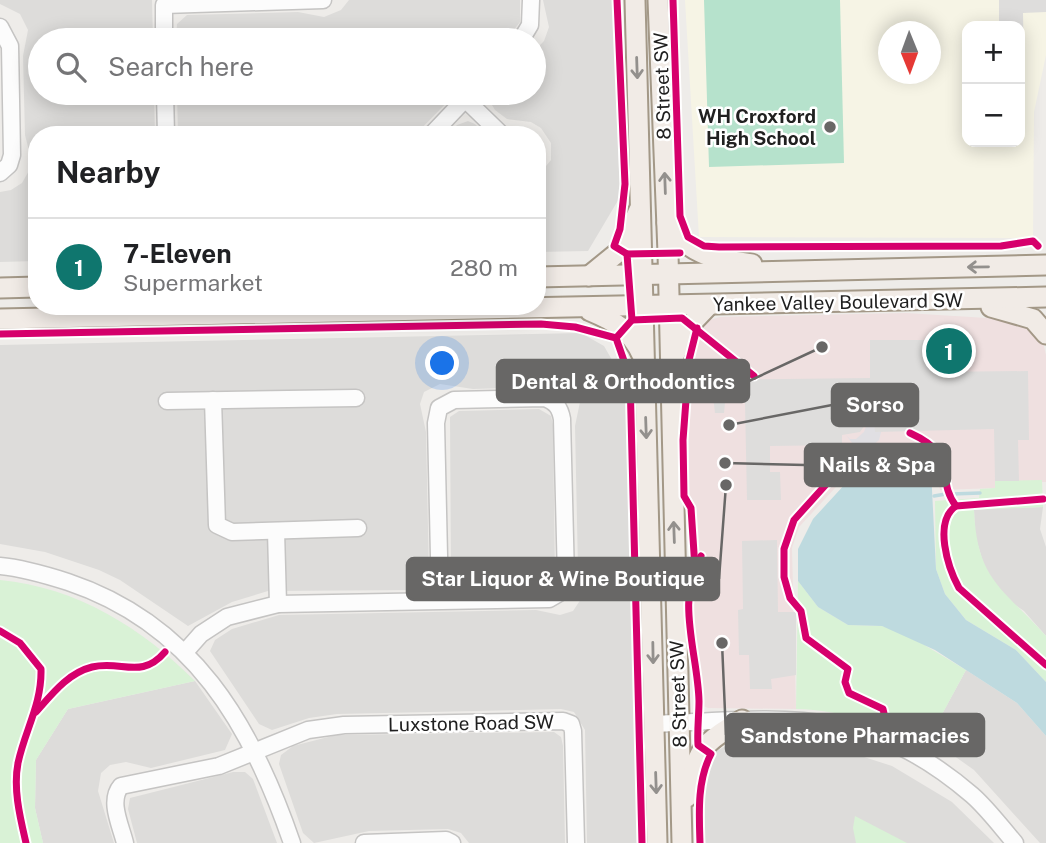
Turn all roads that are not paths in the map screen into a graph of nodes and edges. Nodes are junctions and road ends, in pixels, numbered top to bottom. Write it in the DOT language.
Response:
graph roads {
  1 [pos="323,0"];
  2 [pos="531,0"];
  3 [pos="635,0"];
  4 [pos="659,0"];
  5 [pos="164,2"];
  6 [pos="0,27"];
  7 [pos="164,28"];
  8 [pos="528,28"];
  9 [pos="165,105"];
  10 [pos="459,105"];
  11 [pos="476,105"];
  12 [pos="166,126"];
  13 [pos="440,126"];
  14 [pos="494,126"];
  15 [pos="0,173"];
  16 [pos="641,202"];
  17 [pos="667,223"];
  18 [pos="1046,265"];
  19 [pos="795,270"];
  20 [pos="668,275"];
  21 [pos="588,276"];
  22 [pos="643,276"];
  23 [pos="546,277"];
  24 [pos="28,287"];
  25 [pos="0,288"];
  26 [pos="1046,298"];
  27 [pos="948,301"];
  28 [pos="709,305"];
  29 [pos="644,306"];
  30 [pos="668,306"];
  31 [pos="582,308"];
  32 [pos="546,309"];
  33 [pos="212,315"];
  34 [pos="0,319"];
  35 [pos="1046,334"];
  36 [pos="644,359"];
  37 [pos="669,369"];
  38 [pos="356,398"];
  39 [pos="213,400"];
  40 [pos="167,401"];
  41 [pos="358,528"];
  42 [pos="276,531"];
  43 [pos="0,566"];
  44 [pos="440,600"];
  45 [pos="278,604"];
  46 [pos="186,651"];
  47 [pos="742,720"];
  48 [pos="679,723"];
  49 [pos="654,724"];
  50 [pos="255,749"];
  51 [pos="681,818"];
  52 [pos="125,843"];
  53 [pos="292,843"];
  54 [pos="364,843"];
  55 [pos="452,843"];
  56 [pos="576,843"];
  57 [pos="657,843"];
  58 [pos="682,843"];
  59 [pos="1015,843"];
  1 -- 5 [label="street"];
  2 -- 8 [label="street"];
  3 -- 16 [label="main road, 8 Street SW, one-way"];
  17 -- 4 [label="main road, 8 Street SW, one-way"];
  5 -- 7 [label="street"];
  6 -- 15 [label="street"];
  9 -- 12 [label="street"];
  10 -- 13 [label="street"];
  11 -- 14 [label="street"];
  16 -- 21 [label="main road"];
  16 -- 22 [label="main road, 8 Street SW"];
  17 -- 19 [label="main road"];
  17 -- 20 [label="main road, 8 Street SW"];
  18 -- 19 [label="main road, Yankee Valley Boulevard SW, one-way"];
  19 -- 20 [label="main road, Yankee Valley Boulevard SW"];
  20 -- 22 [label="main road, Yankee Valley Boulevard SW"];
  20 -- 30 [label="main road, 8 Street SW"];
  21 -- 22 [label="main road, Yankee Valley Boulevard SW"];
  21 -- 23 [label="main road, Yankee Valley Boulevard SW"];
  22 -- 29 [label="main road, 8 Street SW"];
  24 -- 25 [label="main road"];
  26 -- 27 [label="main road, Yankee Valley Boulevard SW"];
  27 -- 28 [label="main road, Yankee Valley Boulevard SW"];
  27 -- 35 [label="main road"];
  28 -- 30 [label="main road, Yankee Valley Boulevard SW"];
  28 -- 37 [label="main road"];
  29 -- 30 [label="main road, Yankee Valley Boulevard SW"];
  29 -- 31 [label="main road, Yankee Valley Boulevard SW"];
  29 -- 36 [label="main road, 8 Street SW"];
  30 -- 37 [label="main road, 8 Street SW"];
  31 -- 32 [label="main road, Yankee Valley Boulevard SW"];
  31 -- 36 [label="main road"];
  33 -- 34 [label="main road, Yankee Valley Boulevard SW"];
  36 -- 49 [label="main road, 8 Street SW, one-way"];
  48 -- 37 [label="main road, 8 Street SW, one-way"];
  38 -- 39 [label="street"];
  39 -- 40 [label="street"];
  39 -- 42 [label="street"];
  41 -- 42 [label="street"];
  42 -- 45 [label="street"];
  43 -- 46 [label="street"];
  44 -- 44 [label="street"];
  44 -- 45 [label="street"];
  45 -- 46 [label="street"];
  46 -- 50 [label="street"];
  47 -- 48 [label="street"];
  47 -- 51 [label="main road"];
  47 -- 59 [label="street"];
  48 -- 49 [label="street"];
  48 -- 51 [label="main road, 8 Street SW"];
  49 -- 57 [label="main road, 8 Street SW, one-way"];
  50 -- 52 [label="street, Luxstone Road SW"];
  50 -- 53 [label="street"];
  50 -- 56 [label="street, Luxstone Road SW"];
  51 -- 58 [label="main road, 8 Street SW"];
  54 -- 55 [label="street"];
}
